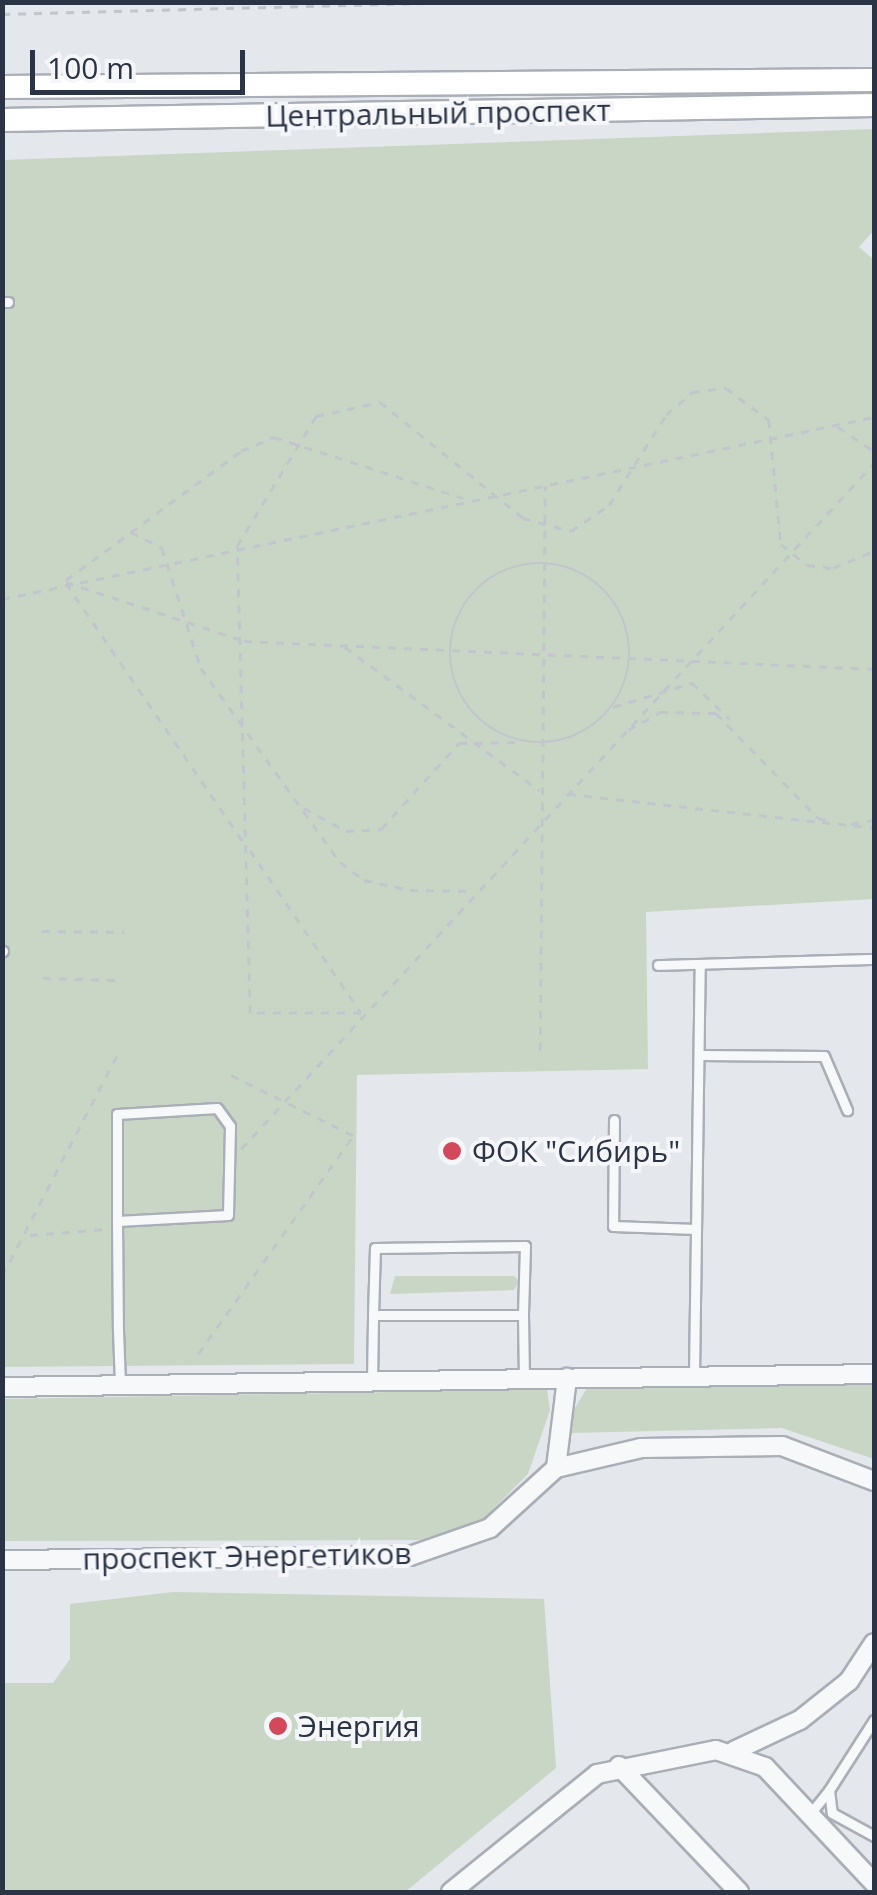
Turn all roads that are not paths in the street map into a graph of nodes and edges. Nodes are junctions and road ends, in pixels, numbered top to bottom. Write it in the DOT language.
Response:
graph roads {
  1 [pos="874,80"];
  2 [pos="2,87"];
  3 [pos="874,106"];
  4 [pos="2,120"];
  5 [pos="874,959"];
  6 [pos="700,964"];
  7 [pos="658,965"];
  8 [pos="699,1055"];
  9 [pos="847,1110"];
  10 [pos="614,1120"];
  11 [pos="117,1221"];
  12 [pos="696,1229"];
  13 [pos="372,1315"];
  14 [pos="523,1315"];
  15 [pos="874,1374"];
  16 [pos="694,1375"];
  17 [pos="568,1378"];
  18 [pos="524,1379"];
  19 [pos="372,1382"];
  20 [pos="120,1386"];
  21 [pos="2,1387"];
  22 [pos="556,1468"];
  23 [pos="874,1481"];
  24 [pos="2,1560"];
  25 [pos="874,1643"];
  26 [pos="874,1720"];
  27 [pos="734,1751"];
  28 [pos="619,1766"];
  29 [pos="829,1790"];
  30 [pos="809,1816"];
  31 [pos="874,1836"];
  32 [pos="874,1883"];
  33 [pos="451,1892"];
  34 [pos="738,1892"];
  1 -- 2 [label="main road, Центральный проспект"];
  3 -- 4 [label="main road, Центральный проспект"];
  5 -- 6 [label="lane"];
  6 -- 7 [label="lane"];
  6 -- 8 [label="lane"];
  8 -- 9 [label="lane"];
  8 -- 12 [label="lane"];
  10 -- 12 [label="lane"];
  11 -- 11 [label="lane"];
  11 -- 20 [label="lane"];
  12 -- 16 [label="lane"];
  13 -- 14 [label="lane"];
  13 -- 14 [label="lane"];
  13 -- 19 [label="lane"];
  14 -- 18 [label="lane"];
  15 -- 16 [label="street"];
  16 -- 17 [label="street"];
  17 -- 18 [label="street"];
  17 -- 22 [label="street"];
  18 -- 19 [label="street"];
  19 -- 20 [label="street"];
  20 -- 21 [label="street"];
  22 -- 23 [label="street, проспект Энергетиков"];
  22 -- 24 [label="street, проспект Энергетиков"];
  25 -- 27 [label="street"];
  26 -- 29 [label="lane"];
  27 -- 28 [label="street"];
  27 -- 30 [label="street"];
  28 -- 33 [label="street"];
  28 -- 34 [label="street"];
  29 -- 30 [label="lane"];
  29 -- 31 [label="lane"];
  30 -- 32 [label="street"];
}
